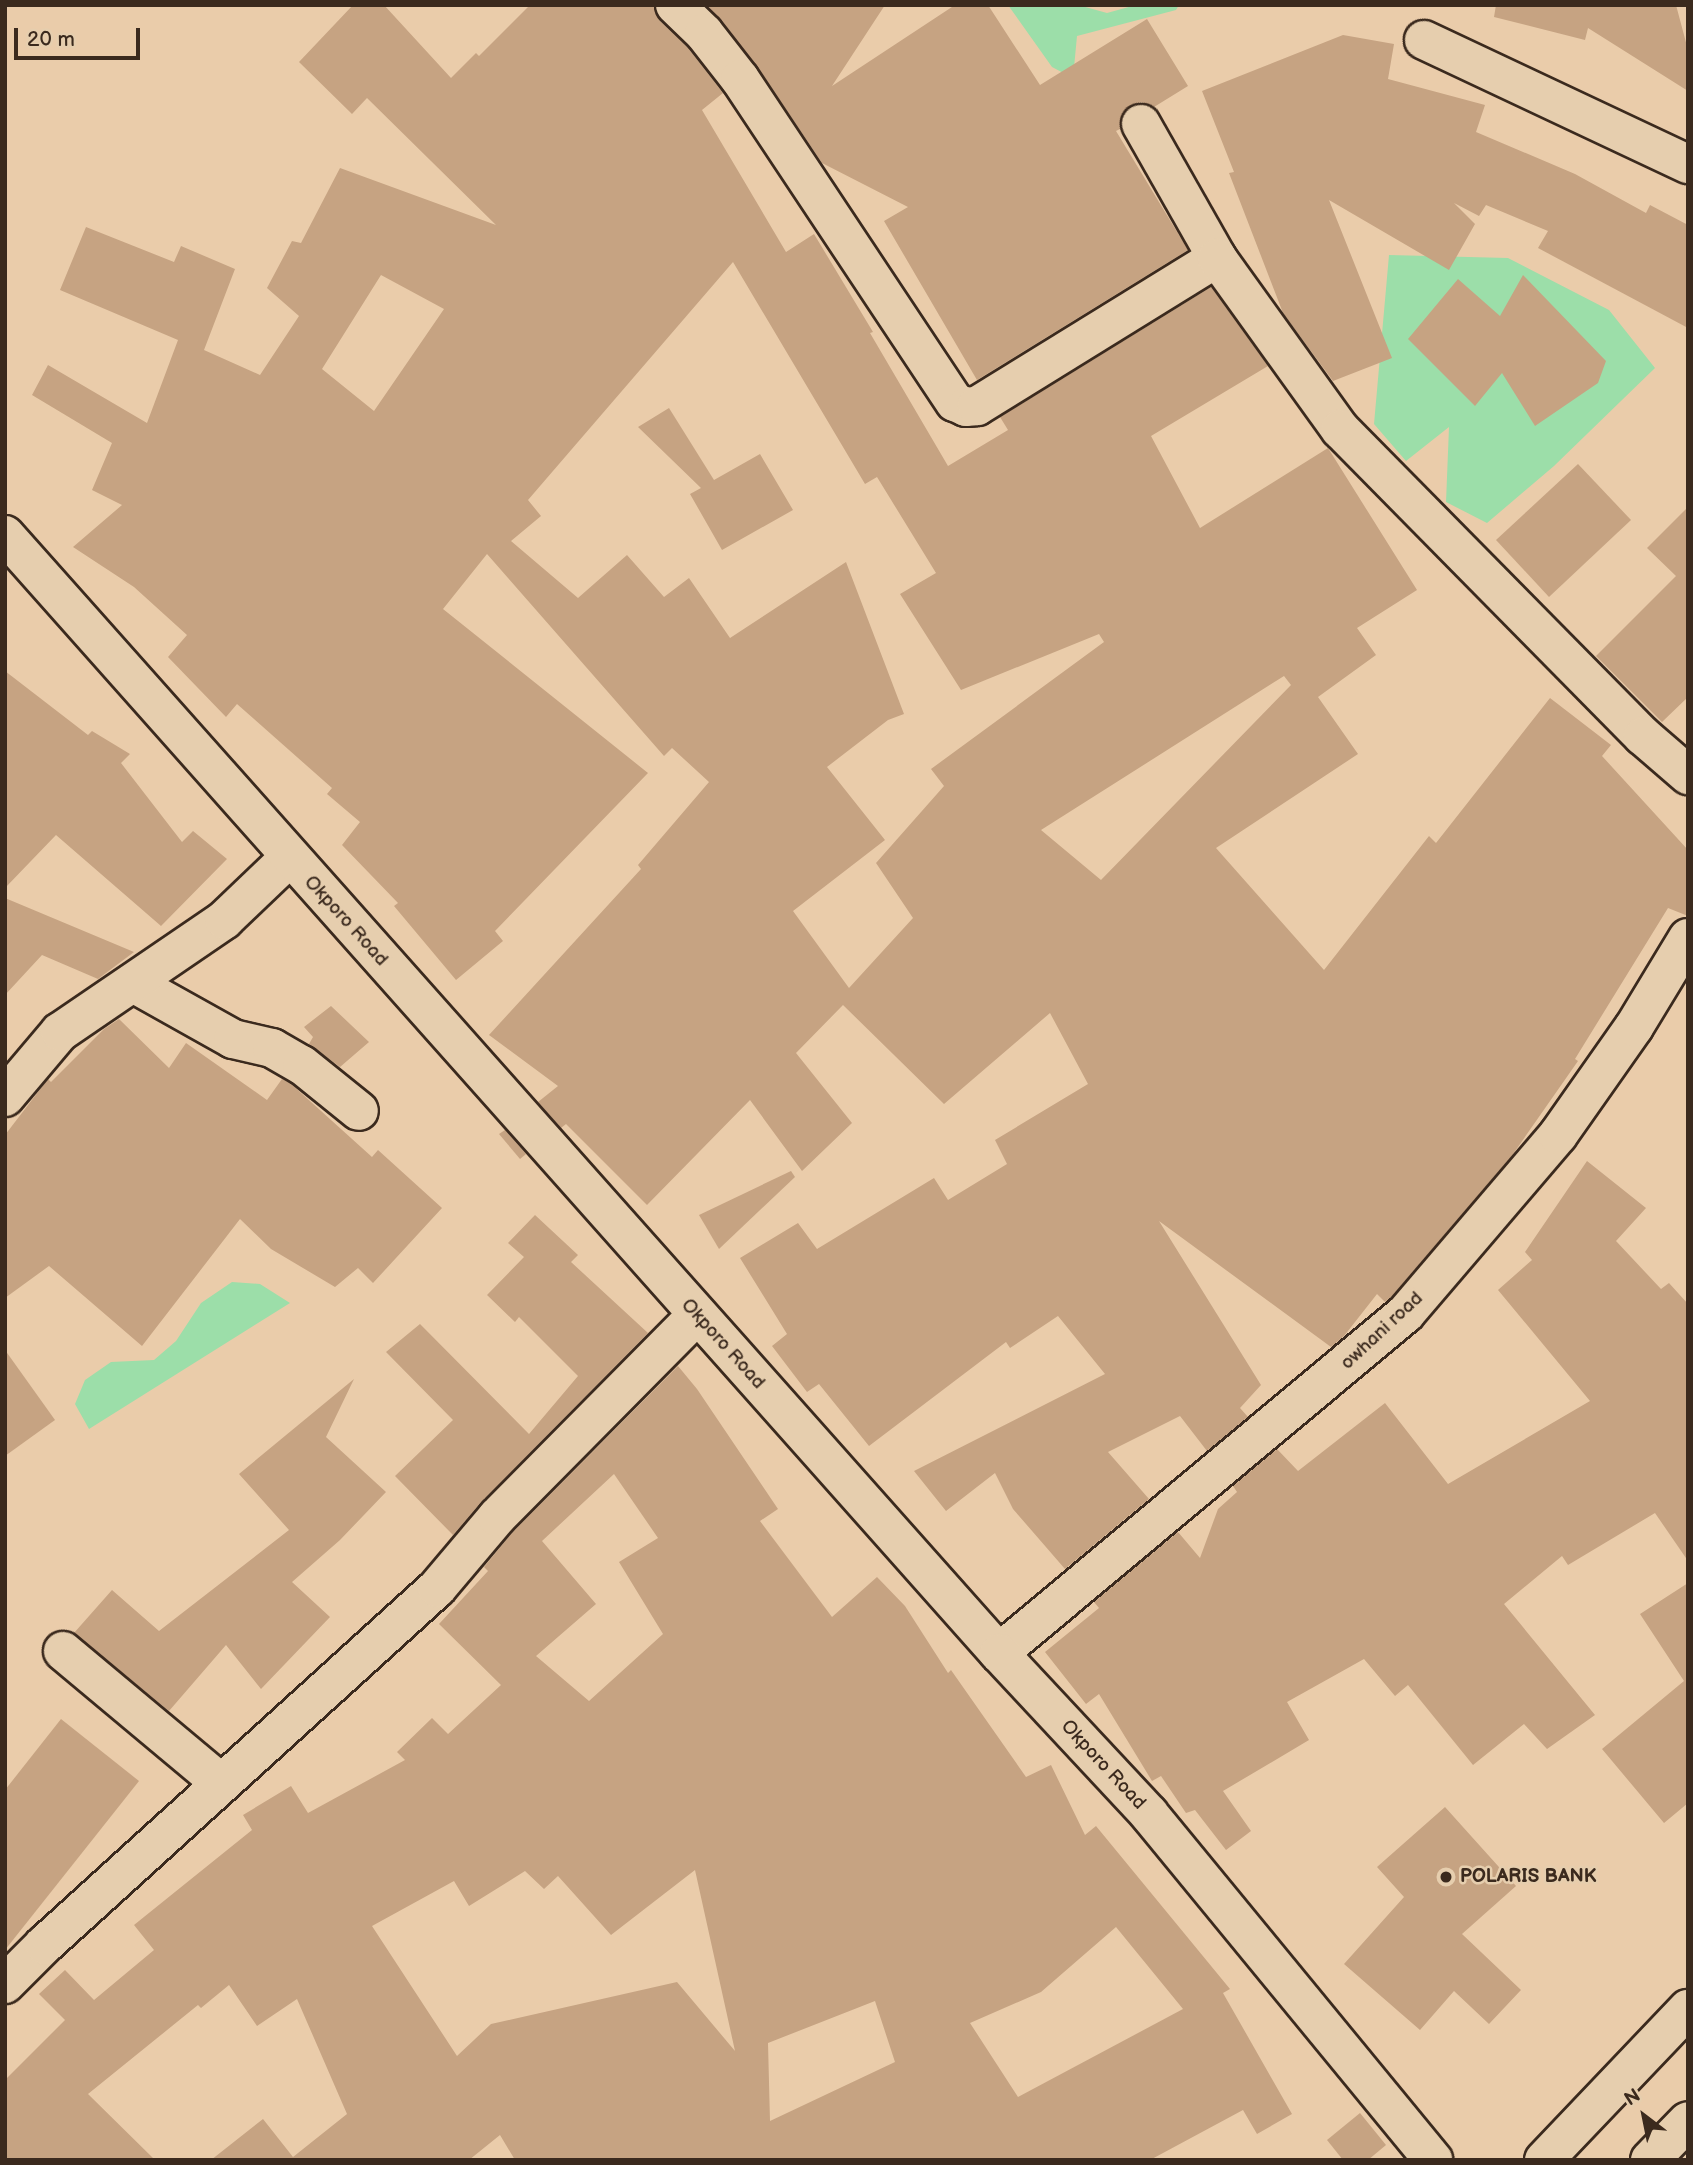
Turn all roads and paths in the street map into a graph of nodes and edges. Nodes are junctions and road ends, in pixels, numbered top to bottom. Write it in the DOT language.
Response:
graph roads {
  1 [pos="675,5"];
  2 [pos="1424,40"];
  3 [pos="1140,124"];
  4 [pos="1688,164"];
  5 [pos="1217,258"];
  6 [pos="5,535"];
  7 [pos="1688,775"];
  8 [pos="290,857"];
  9 [pos="1688,938"];
  10 [pos="134,983"];
  11 [pos="5,1097"];
  12 [pos="359,1111"];
  13 [pos="697,1315"];
  14 [pos="63,1650"];
  15 [pos="999,1653"];
  16 [pos="221,1783"];
  17 [pos="5,1984"];
  18 [pos="1688,2009"];
  19 [pos="1688,2120"];
  20 [pos="1433,2160"];
  21 [pos="1544,2160"];
  22 [pos="1650,2160"];
  1 -- 5 [label="street"];
  2 -- 4 [label="street"];
  3 -- 5 [label="street"];
  5 -- 7 [label="street"];
  6 -- 8 [label="street, Okporo Road"];
  8 -- 10 [label="street"];
  8 -- 13 [label="street, Okporo Road"];
  9 -- 15 [label="street, owhani road"];
  10 -- 11 [label="street"];
  10 -- 12 [label="street"];
  13 -- 15 [label="street, Okporo Road"];
  13 -- 16 [label="street"];
  14 -- 16 [label="street"];
  15 -- 20 [label="street, Okporo Road"];
  16 -- 17 [label="street"];
  18 -- 21 [label="street"];
  19 -- 22 [label="street"];
}
